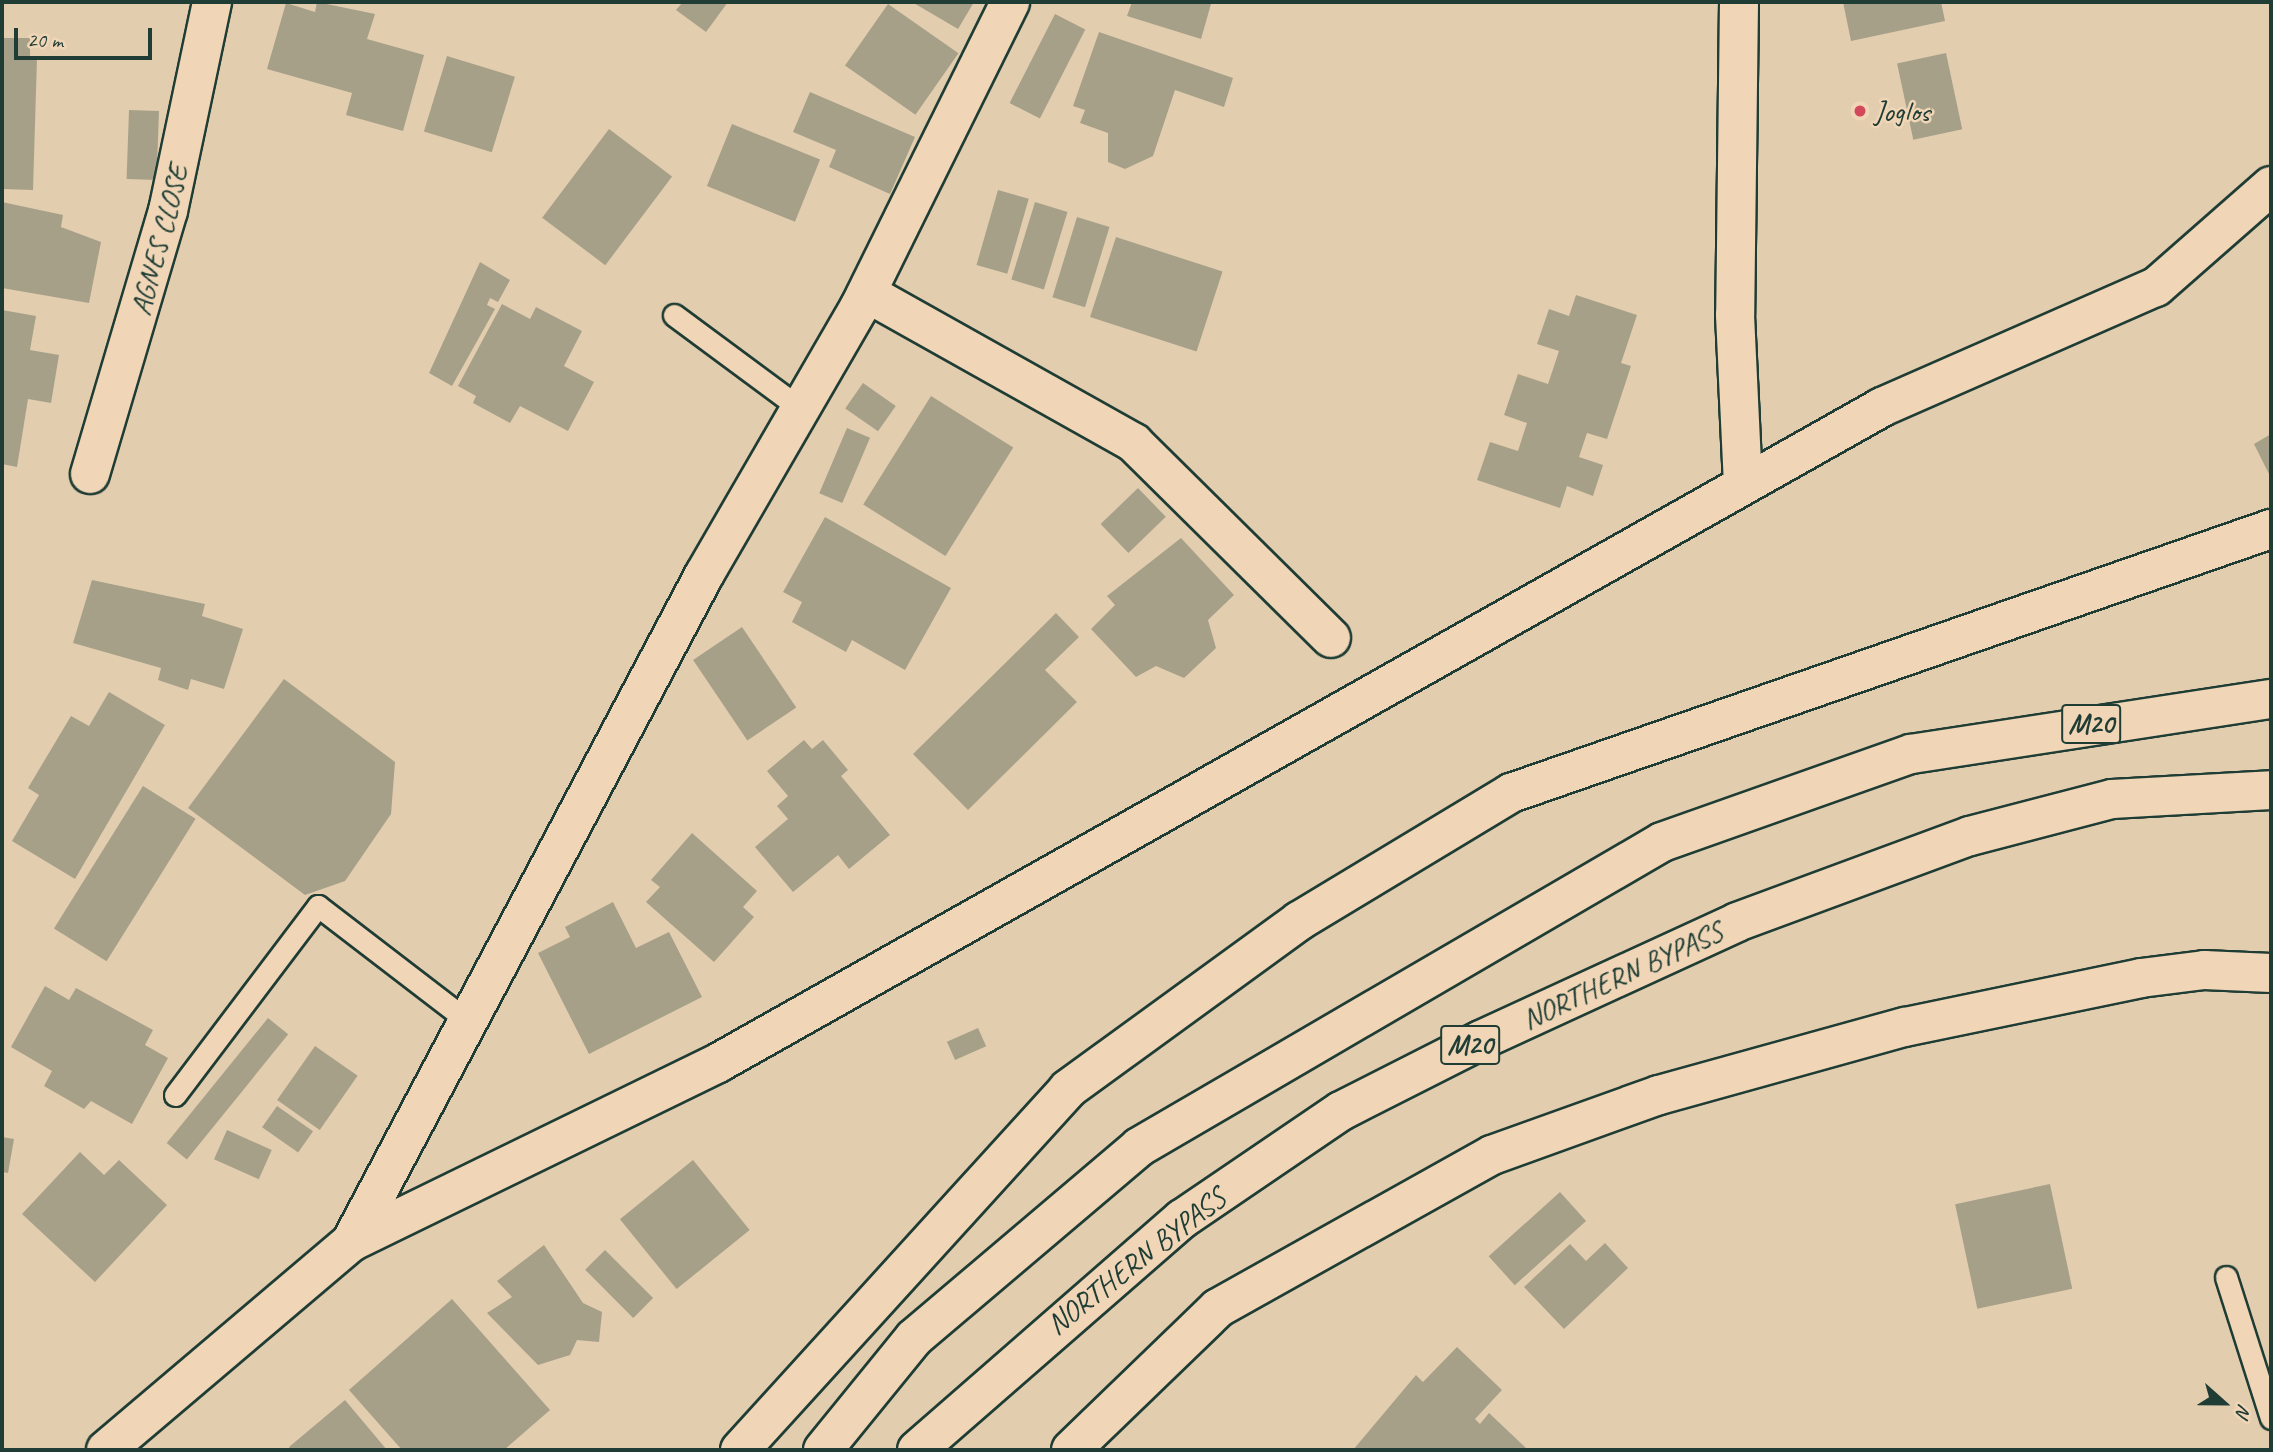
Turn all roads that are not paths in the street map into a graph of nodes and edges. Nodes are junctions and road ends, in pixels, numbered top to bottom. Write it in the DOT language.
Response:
graph roads {
  1 [pos="212,2"];
  2 [pos="1010,2"];
  3 [pos="1739,2"];
  4 [pos="2271,186"];
  5 [pos="867,293"];
  6 [pos="674,315"];
  7 [pos="801,408"];
  8 [pos="90,474"];
  9 [pos="1743,485"];
  10 [pos="2271,529"];
  11 [pos="1331,638"];
  12 [pos="2271,699"];
  13 [pos="2271,790"];
  14 [pos="2271,973"];
  15 [pos="464,1018"];
  16 [pos="175,1095"];
  17 [pos="351,1242"];
  18 [pos="1322,1248"];
  19 [pos="2226,1277"];
  20 [pos="2271,1418"];
  21 [pos="106,1450"];
  22 [pos="740,1450"];
  23 [pos="823,1450"];
  24 [pos="917,1450"];
  25 [pos="1071,1450"];
  26 [pos="1085,1450"];
  1 -- 8 [label="main road, AGNES CLOSE"];
  2 -- 5 [label="main road"];
  3 -- 9 [label="main road"];
  4 -- 9 [label="main road"];
  5 -- 7 [label="main road"];
  5 -- 11 [label="main road"];
  6 -- 7 [label="lane"];
  7 -- 15 [label="main road"];
  9 -- 17 [label="main road"];
  10 -- 22 [label="main road"];
  12 -- 23 [label="main road, M20"];
  13 -- 24 [label="main road, NORTHERN BYPASS / M20"];
  14 -- 18 [label="main road"];
  15 -- 16 [label="lane"];
  15 -- 17 [label="main road"];
  17 -- 21 [label="main road"];
  18 -- 25 [label="main road"];
  18 -- 26 [label="main road"];
  19 -- 20 [label="lane"];
}
